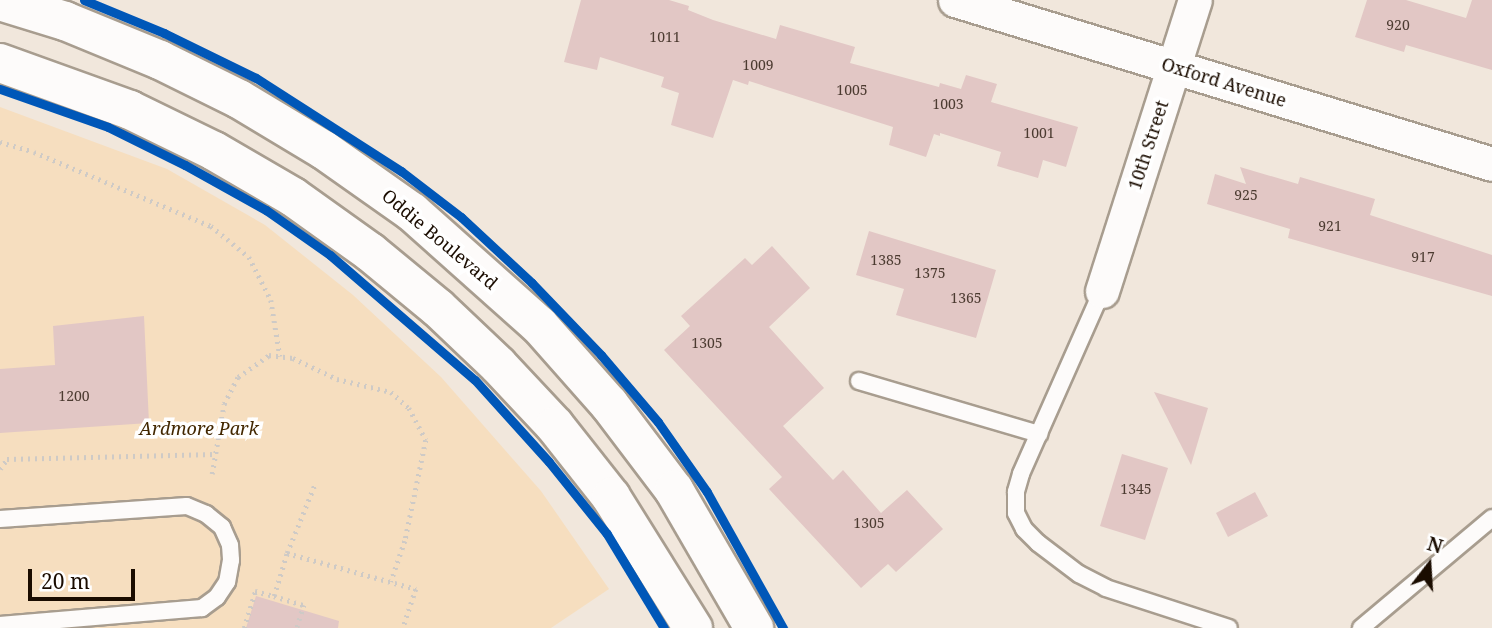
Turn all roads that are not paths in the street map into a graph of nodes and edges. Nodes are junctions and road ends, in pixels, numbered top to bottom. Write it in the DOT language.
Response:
graph roads {
  1 [pos="955,0"];
  2 [pos="1195,0"];
  3 [pos="0,1"];
  4 [pos="0,63"];
  5 [pos="1173,67"];
  6 [pos="1492,164"];
  7 [pos="1102,291"];
  8 [pos="859,381"];
  9 [pos="1039,434"];
  10 [pos="1492,518"];
  11 [pos="0,519"];
  12 [pos="0,625"];
  13 [pos="693,628"];
  14 [pos="754,628"];
  15 [pos="1229,628"];
  16 [pos="1361,628"];
  1 -- 5 [label="street, Oxford Avenue"];
  2 -- 5 [label="street, 10th Street"];
  3 -- 14 [label="main road, Oddie Boulevard"];
  4 -- 13 [label="main road"];
  5 -- 6 [label="street, Oxford Avenue"];
  5 -- 7 [label="street, 10th Street"];
  7 -- 9 [label="lane"];
  8 -- 9 [label="lane"];
  9 -- 15 [label="lane"];
  10 -- 16 [label="lane"];
  11 -- 12 [label="lane"];
}
